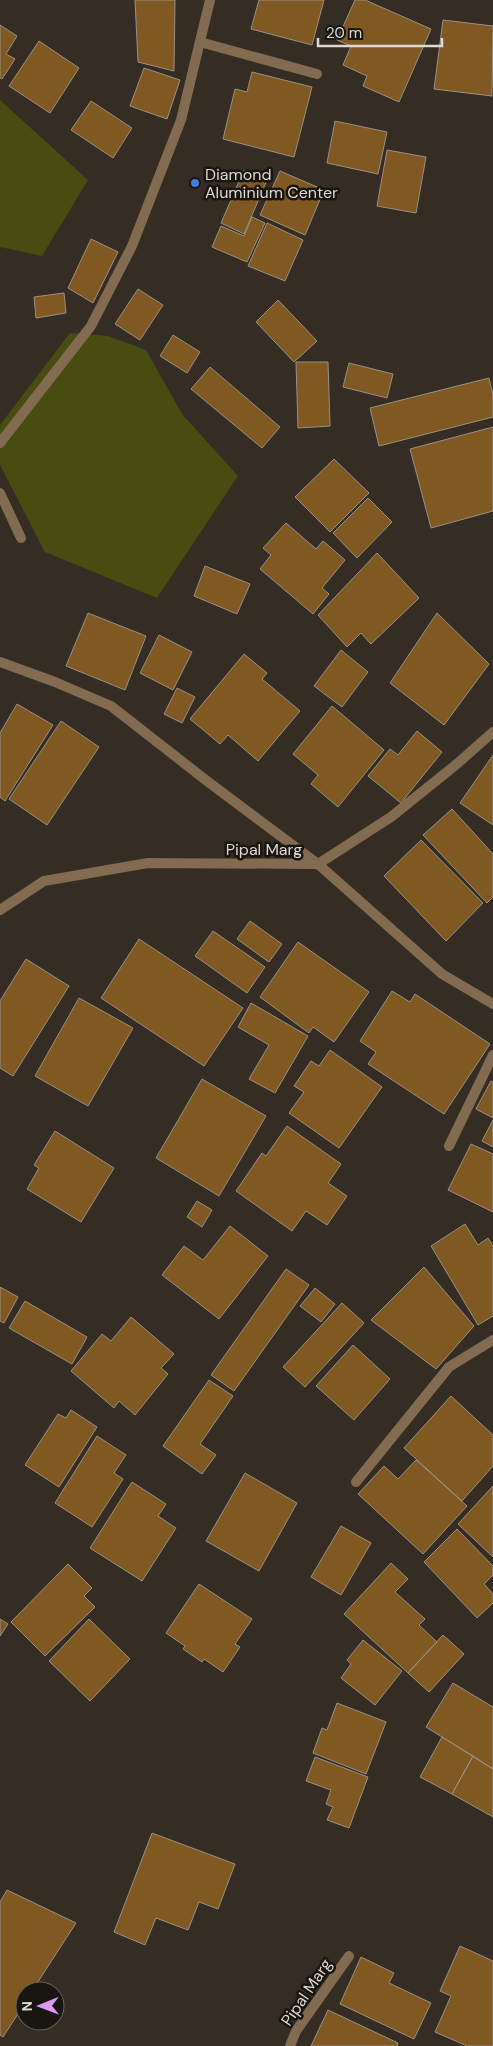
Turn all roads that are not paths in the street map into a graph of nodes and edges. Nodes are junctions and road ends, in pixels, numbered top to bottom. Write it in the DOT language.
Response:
graph roads {
  1 [pos="210,0"];
  2 [pos="200,42"];
  3 [pos="317,74"];
  4 [pos="0,443"];
  5 [pos="0,493"];
  6 [pos="21,538"];
  7 [pos="0,662"];
  8 [pos="493,732"];
  9 [pos="318,864"];
  10 [pos="0,910"];
  11 [pos="493,1004"];
  12 [pos="493,1055"];
  13 [pos="448,1146"];
  14 [pos="493,1340"];
  15 [pos="356,1482"];
  16 [pos="349,1956"];
  17 [pos="290,2046"];
  1 -- 2 [label="street"];
  2 -- 3 [label="street"];
  2 -- 4 [label="street"];
  5 -- 6 [label="street"];
  7 -- 9 [label="street"];
  8 -- 9 [label="street, Pipal Marg"];
  9 -- 10 [label="street, Pipal Marg"];
  9 -- 11 [label="street"];
  12 -- 13 [label="street"];
  14 -- 15 [label="street"];
  16 -- 17 [label="street, Pipal Marg"];
}
